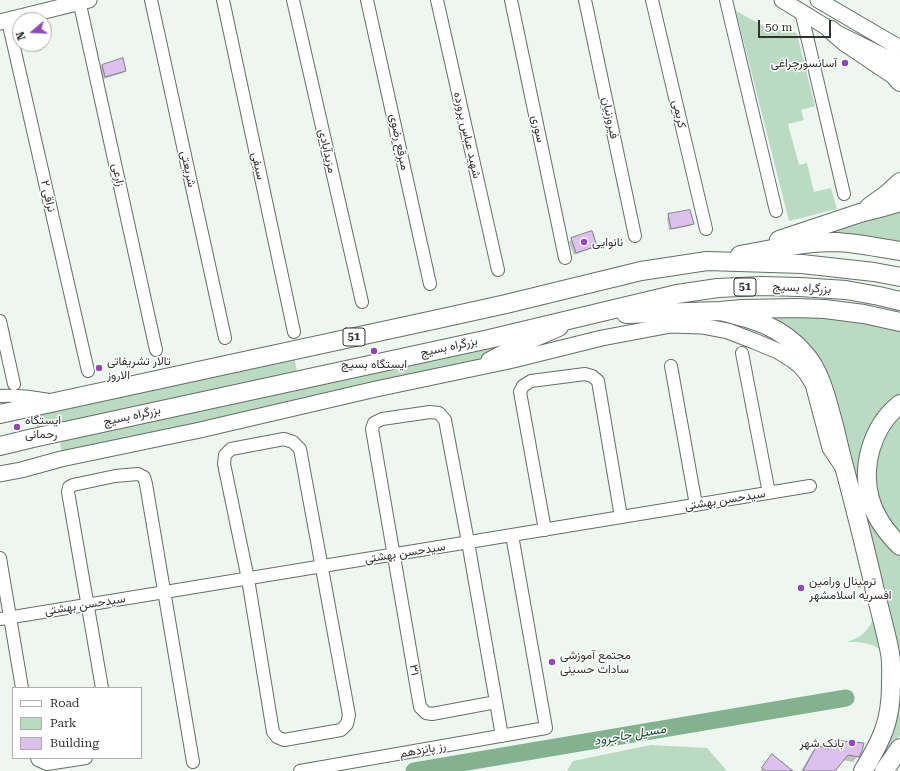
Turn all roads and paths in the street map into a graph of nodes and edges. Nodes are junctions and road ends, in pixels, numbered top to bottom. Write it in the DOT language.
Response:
graph roads {
  1 [pos="150,0"];
  2 [pos="223,0"];
  3 [pos="293,0"];
  4 [pos="367,0"];
  5 [pos="437,0"];
  6 [pos="511,0"];
  7 [pos="585,0"];
  8 [pos="652,0"];
  9 [pos="726,0"];
  10 [pos="782,0"];
  11 [pos="818,0"];
  12 [pos="83,1"];
  13 [pos="801,11"];
  14 [pos="4,21"];
  15 [pos="831,30"];
  16 [pos="900,48"];
  17 [pos="900,64"];
  18 [pos="900,82"];
  19 [pos="900,182"];
  20 [pos="844,194"];
  21 [pos="900,202"];
  22 [pos="776,211"];
  23 [pos="860,213"];
  24 [pos="706,229"];
  25 [pos="635,236"];
  26 [pos="900,251"];
  27 [pos="752,252"];
  28 [pos="565,258"];
  29 [pos="707,260"];
  30 [pos="498,270"];
  31 [pos="900,277"];
  32 [pos="430,284"];
  33 [pos="900,301"];
  34 [pos="362,302"];
  35 [pos="720,311"];
  36 [pos="591,315"];
  37 [pos="0,321"];
  38 [pos="900,322"];
  39 [pos="294,332"];
  40 [pos="225,338"];
  41 [pos="156,350"];
  42 [pos="742,353"];
  43 [pos="670,366"];
  44 [pos="477,368"];
  45 [pos="88,371"];
  46 [pos="14,384"];
  47 [pos="0,396"];
  48 [pos="56,402"];
  49 [pos="900,404"];
  50 [pos="0,414"];
  51 [pos="0,446"];
  52 [pos="846,472"];
  53 [pos="0,474"];
  54 [pos="810,486"];
  55 [pos="769,492"];
  56 [pos="696,505"];
  57 [pos="621,517"];
  58 [pos="545,530"];
  59 [pos="512,535"];
  60 [pos="468,542"];
  61 [pos="900,546"];
  62 [pos="394,554"];
  63 [pos="0,558"];
  64 [pos="322,566"];
  65 [pos="248,579"];
  66 [pos="164,592"];
  67 [pos="88,605"];
  68 [pos="5,618"];
  69 [pos="22,687"];
  70 [pos="102,687"];
  71 [pos="496,702"];
  72 [pos="502,736"];
  73 [pos="900,748"];
  74 [pos="71,759"];
  75 [pos="42,761"];
  76 [pos="193,762"];
  77 [pos="300,771"];
  78 [pos="863,771"];
  79 [pos="884,771"];
  1 -- 40 [label="street, شریعتی"];
  2 -- 39 [label="street, سیفی"];
  3 -- 34 [label="street, مزیدآبادی"];
  4 -- 32 [label="street, مبرقع رضوی"];
  5 -- 30 [label="street, شهید عباس پرورده"];
  6 -- 28 [label="street, سوری"];
  7 -- 25 [label="street, فیروزنیان"];
  8 -- 24 [label="street, کریمی"];
  9 -- 22 [label="street"];
  10 -- 13 [label="main road"];
  11 -- 16 [label="main road"];
  12 -- 14 [label="main road"];
  12 -- 41 [label="street, زارعی"];
  13 -- 15 [label="main road"];
  13 -- 20 [label="street"];
  14 -- 45 [label="street, نراقی ۲"];
  15 -- 17 [label="main road"];
  15 -- 18 [label="highway"];
  19 -- 23 [label="highway"];
  21 -- 23 [label="highway"];
  23 -- 27 [label="highway"];
  26 -- 27 [label="highway"];
  27 -- 29 [label="highway"];
  29 -- 31 [label="highway, بزرگراه بسیج / 51"];
  29 -- 48 [label="highway, بزرگراه بسیج / 51"];
  33 -- 36 [label="highway, بزرگراه بسیج / 51"];
  35 -- 36 [label="highway"];
  35 -- 38 [label="highway"];
  35 -- 52 [label="highway"];
  36 -- 44 [label="main road"];
  36 -- 51 [label="highway, بزرگراه بسیج / 51"];
  37 -- 46 [label="street"];
  42 -- 55 [label="street"];
  43 -- 56 [label="street"];
  44 -- 52 [label="main road"];
  44 -- 53 [label="main road"];
  47 -- 48 [label="street"];
  48 -- 50 [label="highway, بزرگراه بسیج / 51"];
  49 -- 61 [label="highway"];
  52 -- 78 [label="highway"];
  54 -- 55 [label="street, سیدحسن بهشتی"];
  55 -- 56 [label="street, سیدحسن بهشتی"];
  56 -- 57 [label="street, سیدحسن بهشتی"];
  57 -- 58 [label="street, سیدحسن بهشتی"];
  57 -- 58 [label="street"];
  58 -- 59 [label="street, سیدحسن بهشتی"];
  59 -- 60 [label="street, سیدحسن بهشتی"];
  59 -- 72 [label="street, رز پانزدهم"];
  60 -- 62 [label="street, سیدحسن بهشتی"];
  60 -- 62 [label="street"];
  60 -- 71 [label="street"];
  62 -- 64 [label="street, سیدحسن بهشتی"];
  62 -- 71 [label="street, ۳۱"];
  63 -- 68 [label="street"];
  64 -- 65 [label="street, سیدحسن بهشتی"];
  64 -- 65 [label="street"];
  64 -- 65 [label="street"];
  65 -- 66 [label="street, سیدحسن بهشتی"];
  66 -- 67 [label="street, سیدحسن بهشتی"];
  66 -- 67 [label="street"];
  66 -- 76 [label="street"];
  67 -- 68 [label="street, سیدحسن بهشتی"];
  67 -- 70 [label="street"];
  68 -- 69 [label="street"];
  71 -- 72 [label="street"];
  72 -- 77 [label="street, رز پانزدهم"];
  73 -- 79 [label="highway"];
  74 -- 75 [label="street"];
}
